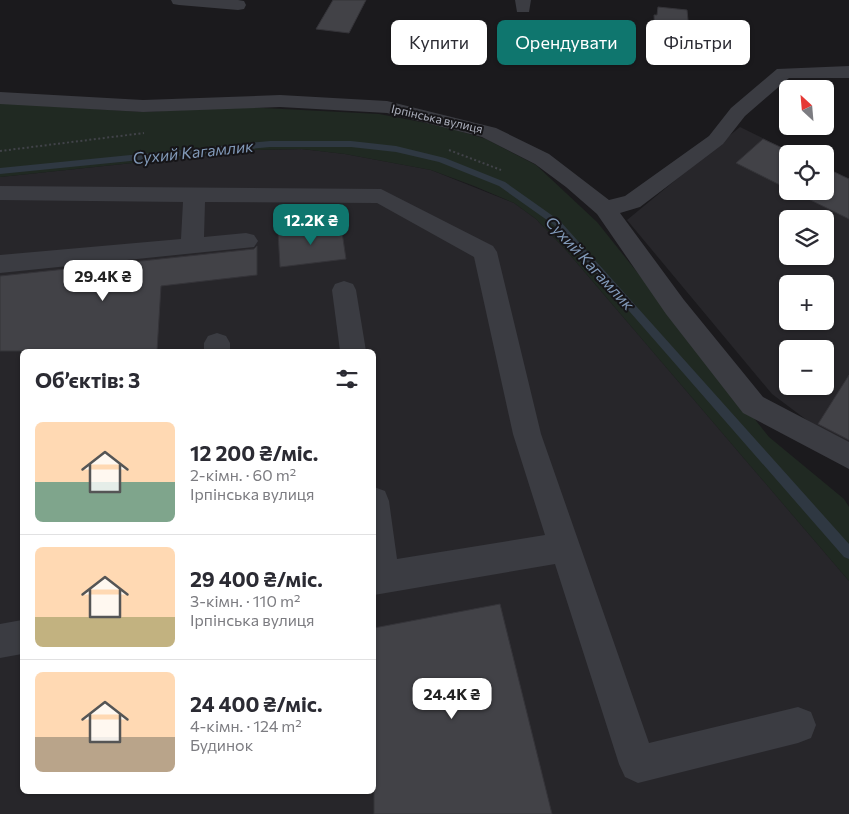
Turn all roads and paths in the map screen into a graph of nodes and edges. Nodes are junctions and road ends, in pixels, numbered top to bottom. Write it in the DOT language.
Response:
graph roads {
  1 [pos="179,0"];
  2 [pos="238,5"];
  3 [pos="849,72"];
  4 [pos="0,98"];
  5 [pos="152,133"];
  6 [pos="0,151"];
  7 [pos="0,192"];
  8 [pos="194,194"];
  9 [pos="605,208"];
  10 [pos="246,241"];
  11 [pos="192,246"];
  12 [pos="0,264"];
  13 [pos="344,290"];
  14 [pos="353,349"];
  15 [pos="849,456"];
  16 [pos="376,532"];
  17 [pos="564,547"];
  18 [pos="379,578"];
  19 [pos="20,637"];
  20 [pos="0,641"];
  21 [pos="798,725"];
  1 -- 2 [label="street"];
  3 -- 9 [label="street"];
  4 -- 9 [label="street, Ірпінська вулиця"];
  5 -- 6 [label="path"];
  7 -- 8 [label="street"];
  8 -- 11 [label="street"];
  8 -- 17 [label="street"];
  9 -- 15 [label="street, Ірпінська вулиця"];
  10 -- 11 [label="street"];
  11 -- 12 [label="street"];
  13 -- 14 [label="street"];
  16 -- 18 [label="street"];
  17 -- 18 [label="street"];
  17 -- 21 [label="street"];
  19 -- 20 [label="street"];
}
